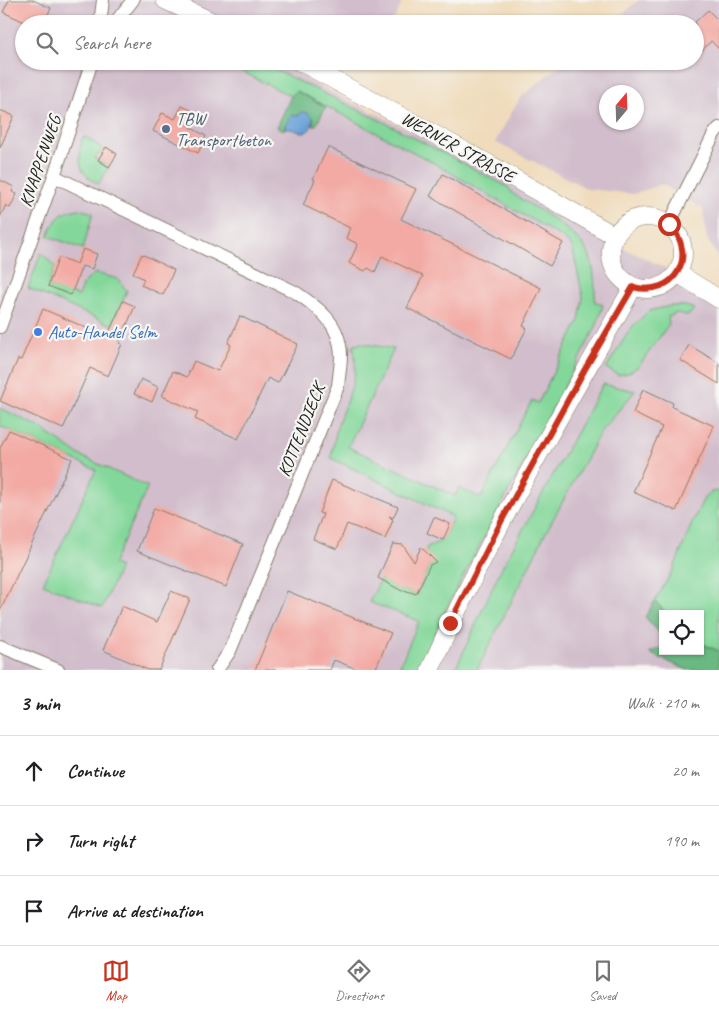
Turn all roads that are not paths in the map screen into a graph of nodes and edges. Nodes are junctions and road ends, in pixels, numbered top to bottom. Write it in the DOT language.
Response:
graph roads {
  1 [pos="103,0"];
  2 [pos="133,0"];
  3 [pos="165,0"];
  4 [pos="101,15"];
  5 [pos="121,15"];
  6 [pos="198,15"];
  7 [pos="89,70"];
  8 [pos="316,70"];
  9 [pos="719,128"];
  10 [pos="54,176"];
  11 [pos="669,224"];
  12 [pos="615,236"];
  13 [pos="677,273"];
  14 [pos="633,287"];
  15 [pos="719,299"];
  16 [pos="0,327"];
  17 [pos="0,646"];
  18 [pos="58,670"];
  19 [pos="217,670"];
  20 [pos="430,670"];
  1 -- 4 [label="street"];
  2 -- 5 [label="street"];
  3 -- 6 [label="main road"];
  7 -- 10 [label="street, KNAPPENWEG"];
  8 -- 12 [label="main road, WERNER STRASSE"];
  9 -- 11 [label="street"];
  10 -- 16 [label="street, KNAPPENWEG"];
  10 -- 19 [label="street, KOTTENDIECK"];
  11 -- 12 [label="main road"];
  11 -- 13 [label="main road"];
  12 -- 14 [label="main road"];
  13 -- 14 [label="main road"];
  13 -- 15 [label="main road"];
  14 -- 20 [label="main road"];
  17 -- 18 [label="street"];
}
